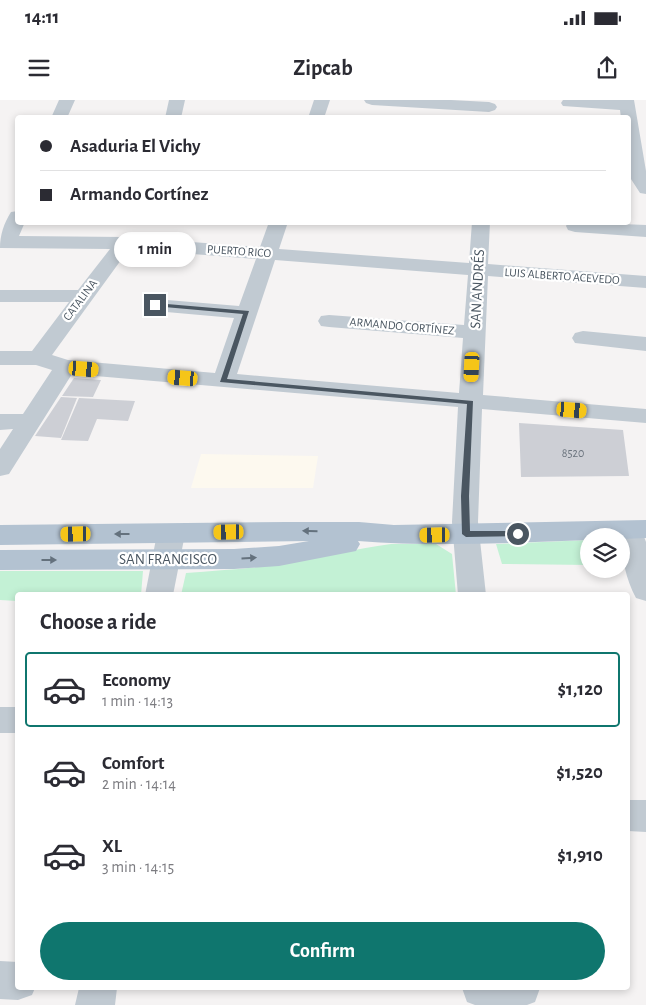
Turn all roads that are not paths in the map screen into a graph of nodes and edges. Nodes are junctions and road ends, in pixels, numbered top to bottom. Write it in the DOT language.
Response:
graph roads {
  1 [pos="67,100"];
  2 [pos="177,100"];
  3 [pos="322,100"];
  4 [pos="372,100"];
  5 [pos="569,103"];
  6 [pos="627,103"];
  7 [pos="488,108"];
  8 [pos="61,115"];
  9 [pos="174,115"];
  10 [pos="317,115"];
  11 [pos="631,142"];
  12 [pos="641,185"];
  13 [pos="15,221"];
  14 [pos="278,225"];
  15 [pos="481,225"];
  16 [pos="575,226"];
  17 [pos="646,231"];
  18 [pos="3,242"];
  19 [pos="124,243"];
  20 [pos="268,253"];
  21 [pos="478,269"];
  22 [pos="646,282"];
  23 [pos="0,296"];
  24 [pos="83,296"];
  25 [pos="155,305"];
  26 [pos="247,312"];
  27 [pos="329,321"];
  28 [pos="474,332"];
  29 [pos="583,338"];
  30 [pos="646,344"];
  31 [pos="0,358"];
  32 [pos="38,358"];
  33 [pos="65,367"];
  34 [pos="223,381"];
  35 [pos="470,402"];
  36 [pos="646,416"];
  37 [pos="30,421"];
  38 [pos="0,422"];
  39 [pos="0,468"];
  40 [pos="637,529"];
  41 [pos="466,534"];
  42 [pos="0,535"];
  43 [pos="168,547"];
  44 [pos="0,560"];
  45 [pos="646,590"];
  46 [pos="160,592"];
  47 [pos="472,592"];
  48 [pos="0,720"];
  49 [pos="15,720"];
  50 [pos="630,816"];
  51 [pos="646,816"];
  52 [pos="0,980"];
  53 [pos="15,980"];
  54 [pos="98,990"];
  55 [pos="494,990"];
  56 [pos="521,994"];
  57 [pos="95,1005"];
  1 -- 8 [label="street"];
  2 -- 9 [label="street"];
  3 -- 10 [label="street"];
  4 -- 7 [label="street"];
  5 -- 6 [label="street"];
  11 -- 12 [label="street"];
  13 -- 18 [label="street"];
  14 -- 20 [label="street"];
  15 -- 21 [label="street, SAN ANDRÉS"];
  16 -- 17 [label="street"];
  18 -- 19 [label="street, PUERTO RICO"];
  19 -- 20 [label="street, PUERTO RICO"];
  19 -- 24 [label="street, CATALINA"];
  20 -- 21 [label="street, PUERTO RICO"];
  20 -- 26 [label="street"];
  21 -- 22 [label="street, LUIS ALBERTO ACEVEDO"];
  21 -- 28 [label="street, SAN ANDRÉS"];
  23 -- 24 [label="street"];
  24 -- 32 [label="street, CATALINA"];
  25 -- 26 [label="street"];
  26 -- 34 [label="street"];
  27 -- 28 [label="street, ARMANDO CORTÍNEZ"];
  28 -- 35 [label="street, SAN ANDRÉS"];
  29 -- 30 [label="street"];
  31 -- 32 [label="street"];
  32 -- 33 [label="street"];
  33 -- 34 [label="street"];
  33 -- 37 [label="street"];
  34 -- 35 [label="street"];
  35 -- 36 [label="street"];
  35 -- 41 [label="street, SAN ANDRÉS"];
  37 -- 38 [label="street"];
  37 -- 39 [label="street"];
  40 -- 41 [label="main road, SAN FRANCISCO"];
  40 -- 45 [label="street"];
  41 -- 43 [label="main road, SAN FRANCISCO"];
  41 -- 47 [label="street, SAN ANDRÉS"];
  43 -- 42 [label="main road, SAN FRANCISCO, one-way"];
  44 -- 43 [label="main road, SAN FRANCISCO, one-way"];
  43 -- 46 [label="street"];
  48 -- 49 [label="street"];
  50 -- 51 [label="street"];
  52 -- 53 [label="street"];
  54 -- 57 [label="street"];
  55 -- 56 [label="street"];
}
